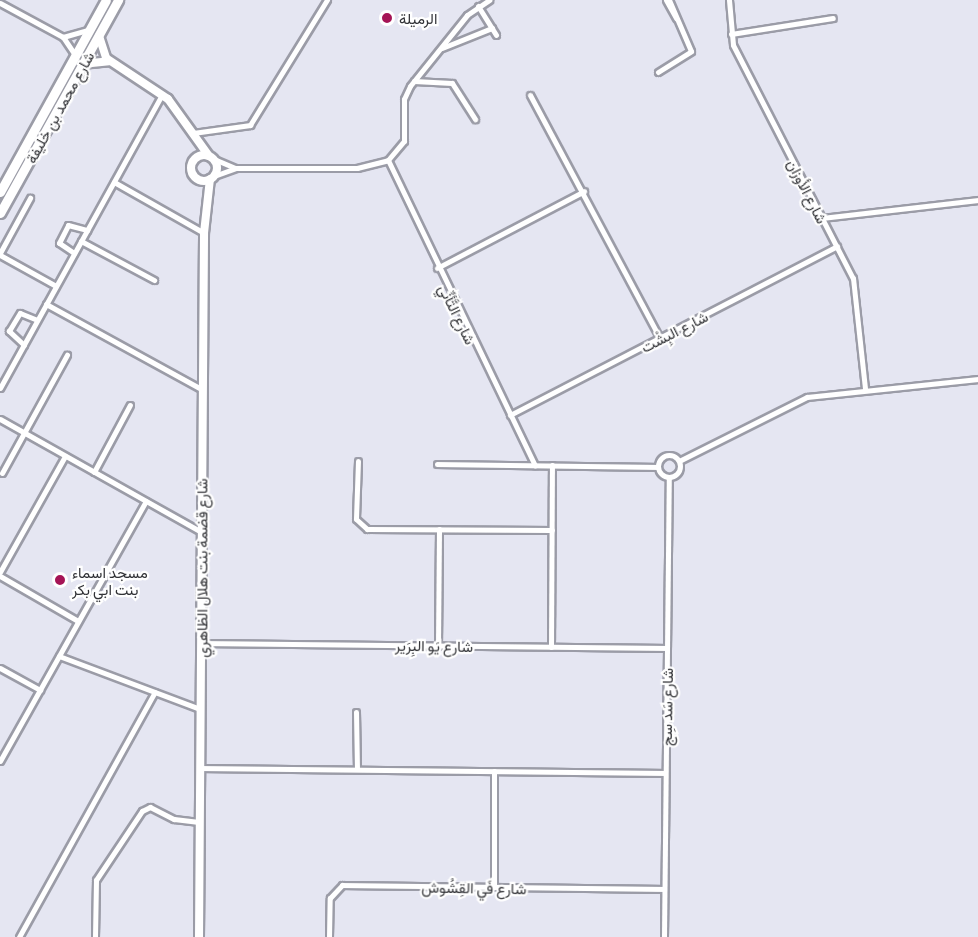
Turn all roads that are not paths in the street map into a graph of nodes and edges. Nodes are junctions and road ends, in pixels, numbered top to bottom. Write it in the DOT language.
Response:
graph roads {
  1 [pos="106,0"];
  2 [pos="118,0"];
  3 [pos="327,0"];
  4 [pos="489,0"];
  5 [pos="667,0"];
  6 [pos="729,0"];
  7 [pos="0,3"];
  8 [pos="478,6"];
  9 [pos="832,18"];
  10 [pos="492,28"];
  11 [pos="95,31"];
  12 [pos="731,34"];
  13 [pos="496,35"];
  14 [pos="63,37"];
  15 [pos="441,48"];
  16 [pos="75,57"];
  17 [pos="109,61"];
  18 [pos="82,64"];
  19 [pos="658,72"];
  20 [pos="414,81"];
  21 [pos="162,94"];
  22 [pos="530,95"];
  23 [pos="475,119"];
  24 [pos="193,134"];
  25 [pos="212,158"];
  26 [pos="194,160"];
  27 [pos="388,160"];
  28 [pos="236,168"];
  29 [pos="212,177"];
  30 [pos="197,178"];
  31 [pos="114,182"];
  32 [pos="584,191"];
  33 [pos="0,192"];
  34 [pos="30,198"];
  35 [pos="205,198"];
  36 [pos="978,201"];
  37 [pos="0,213"];
  38 [pos="822,218"];
  39 [pos="87,230"];
  40 [pos="204,234"];
  41 [pos="81,241"];
  42 [pos="837,246"];
  43 [pos="74,253"];
  44 [pos="0,254"];
  45 [pos="437,268"];
  46 [pos="154,280"];
  47 [pos="56,286"];
  48 [pos="46,304"];
  49 [pos="38,320"];
  50 [pos="660,338"];
  51 [pos="24,345"];
  52 [pos="67,355"];
  53 [pos="0,370"];
  54 [pos="7,375"];
  55 [pos="978,379"];
  56 [pos="0,388"];
  57 [pos="865,389"];
  58 [pos="203,390"];
  59 [pos="130,405"];
  60 [pos="510,415"];
  61 [pos="0,419"];
  62 [pos="24,433"];
  63 [pos="65,456"];
  64 [pos="358,461"];
  65 [pos="679,461"];
  66 [pos="437,464"];
  67 [pos="535,465"];
  68 [pos="552,465"];
  69 [pos="658,467"];
  70 [pos="94,471"];
  71 [pos="2,473"];
  72 [pos="669,477"];
  73 [pos="146,501"];
  74 [pos="439,529"];
  75 [pos="552,530"];
  76 [pos="201,532"];
  77 [pos="0,574"];
  78 [pos="78,621"];
  79 [pos="201,643"];
  80 [pos="438,645"];
  81 [pos="551,647"];
  82 [pos="667,648"];
  83 [pos="59,656"];
  84 [pos="2,669"];
  85 [pos="0,676"];
  86 [pos="40,690"];
  87 [pos="155,692"];
  88 [pos="200,709"];
  89 [pos="356,712"];
  90 [pos="0,761"];
  91 [pos="200,768"];
  92 [pos="357,770"];
  93 [pos="494,771"];
  94 [pos="665,773"];
  95 [pos="199,822"];
  96 [pos="494,887"];
  97 [pos="664,889"];
  98 [pos="19,937"];
  99 [pos="95,937"];
  100 [pos="199,937"];
  101 [pos="329,937"];
  102 [pos="664,937"];
  1 -- 11 [label="highway, شارع محمد بن خليفة"];
  2 -- 11 [label="highway, شارع محمد بن خليفة"];
  3 -- 24 [label="street"];
  4 -- 8 [label="street"];
  5 -- 19 [label="street"];
  6 -- 12 [label="street, شارع الأوزان"];
  7 -- 14 [label="street"];
  8 -- 10 [label="street"];
  8 -- 15 [label="street"];
  9 -- 12 [label="street"];
  10 -- 13 [label="street"];
  10 -- 15 [label="street"];
  11 -- 14 [label="street"];
  11 -- 16 [label="highway, شارع محمد بن خليفة"];
  11 -- 17 [label="street"];
  11 -- 18 [label="highway, شارع محمد بن خليفة"];
  12 -- 38 [label="street, شارع الأوزان"];
  14 -- 16 [label="street"];
  15 -- 20 [label="street"];
  16 -- 33 [label="highway, شارع محمد بن خليفة"];
  17 -- 18 [label="street"];
  17 -- 21 [label="street"];
  18 -- 37 [label="highway, شارع محمد بن خليفة"];
  20 -- 23 [label="street"];
  20 -- 27 [label="street"];
  21 -- 24 [label="street"];
  21 -- 31 [label="street"];
  22 -- 32 [label="street"];
  24 -- 25 [label="street"];
  24 -- 26 [label="street, شارع قضمة بنت هلال الظاهري"];
  25 -- 26 [label="street"];
  25 -- 28 [label="street"];
  25 -- 29 [label="street, شارع قضمة بنت هلال الظاهري"];
  26 -- 30 [label="street, شارع قضمة بنت هلال الظاهري"];
  27 -- 28 [label="street"];
  27 -- 45 [label="street, شارع التَّأنِّي"];
  28 -- 29 [label="street"];
  29 -- 30 [label="street"];
  29 -- 35 [label="street, شارع قضمة بنت هلال الظاهري"];
  30 -- 35 [label="street, شارع قضمة بنت هلال الظاهري"];
  31 -- 39 [label="street"];
  31 -- 40 [label="street"];
  32 -- 45 [label="street"];
  32 -- 50 [label="street"];
  34 -- 44 [label="street"];
  35 -- 40 [label="street, شارع قضمة بنت هلال الظاهري"];
  36 -- 38 [label="street"];
  38 -- 42 [label="street, شارع الأوزان"];
  39 -- 41 [label="street"];
  39 -- 43 [label="street"];
  40 -- 58 [label="street, شارع قضمة بنت هلال الظاهري"];
  41 -- 43 [label="street"];
  41 -- 46 [label="street"];
  42 -- 50 [label="street, شارع البِشْت"];
  42 -- 57 [label="street, شارع الأوزان"];
  43 -- 47 [label="street"];
  44 -- 47 [label="street"];
  45 -- 60 [label="street, شارع التَّأنِّي"];
  47 -- 48 [label="street"];
  48 -- 49 [label="street"];
  48 -- 58 [label="street"];
  49 -- 51 [label="street"];
  49 -- 51 [label="street"];
  50 -- 60 [label="street, شارع البِشْت"];
  51 -- 54 [label="street"];
  52 -- 62 [label="street"];
  53 -- 54 [label="street"];
  54 -- 56 [label="street"];
  55 -- 57 [label="street"];
  57 -- 65 [label="street"];
  58 -- 76 [label="street, شارع قضمة بنت هلال الظاهري"];
  59 -- 70 [label="street"];
  60 -- 67 [label="street, شارع التَّأنِّي"];
  61 -- 62 [label="street"];
  62 -- 63 [label="street"];
  62 -- 71 [label="street"];
  63 -- 70 [label="street"];
  63 -- 77 [label="street"];
  64 -- 74 [label="street"];
  65 -- 69 [label="street"];
  65 -- 72 [label="street"];
  66 -- 67 [label="street"];
  67 -- 68 [label="street"];
  68 -- 69 [label="street"];
  68 -- 75 [label="street"];
  69 -- 72 [label="street"];
  70 -- 73 [label="street"];
  72 -- 82 [label="street, شارع سَد سِج"];
  73 -- 76 [label="street"];
  73 -- 78 [label="street"];
  74 -- 75 [label="street"];
  74 -- 80 [label="street"];
  75 -- 81 [label="street"];
  76 -- 79 [label="street, شارع قضمة بنت هلال الظاهري"];
  77 -- 78 [label="street"];
  78 -- 83 [label="street"];
  79 -- 80 [label="street, شارع يَو البِرَير"];
  79 -- 88 [label="street, شارع قضمة بنت هلال الظاهري"];
  80 -- 81 [label="street, شارع يَو البِرَير"];
  81 -- 82 [label="street, شارع يَو البِرَير"];
  82 -- 94 [label="street, شارع سَد سِج"];
  83 -- 86 [label="street"];
  83 -- 87 [label="street"];
  84 -- 85 [label="street"];
  84 -- 86 [label="street"];
  86 -- 90 [label="street"];
  87 -- 88 [label="street"];
  87 -- 98 [label="street"];
  88 -- 91 [label="street, شارع قضمة بنت هلال الظاهري"];
  89 -- 92 [label="street"];
  91 -- 92 [label="street"];
  91 -- 95 [label="street, شارع قضمة بنت هلال الظاهري"];
  92 -- 93 [label="street"];
  93 -- 94 [label="street"];
  93 -- 96 [label="street"];
  94 -- 97 [label="street, شارع سَد سِج"];
  95 -- 99 [label="street"];
  95 -- 100 [label="street, شارع قضمة بنت هلال الظاهري"];
  96 -- 97 [label="street, شارع فَي القِشُوش"];
  96 -- 101 [label="street, شارع فَي القِشُوش"];
  97 -- 102 [label="street, شارع سَد سِج"];
}
